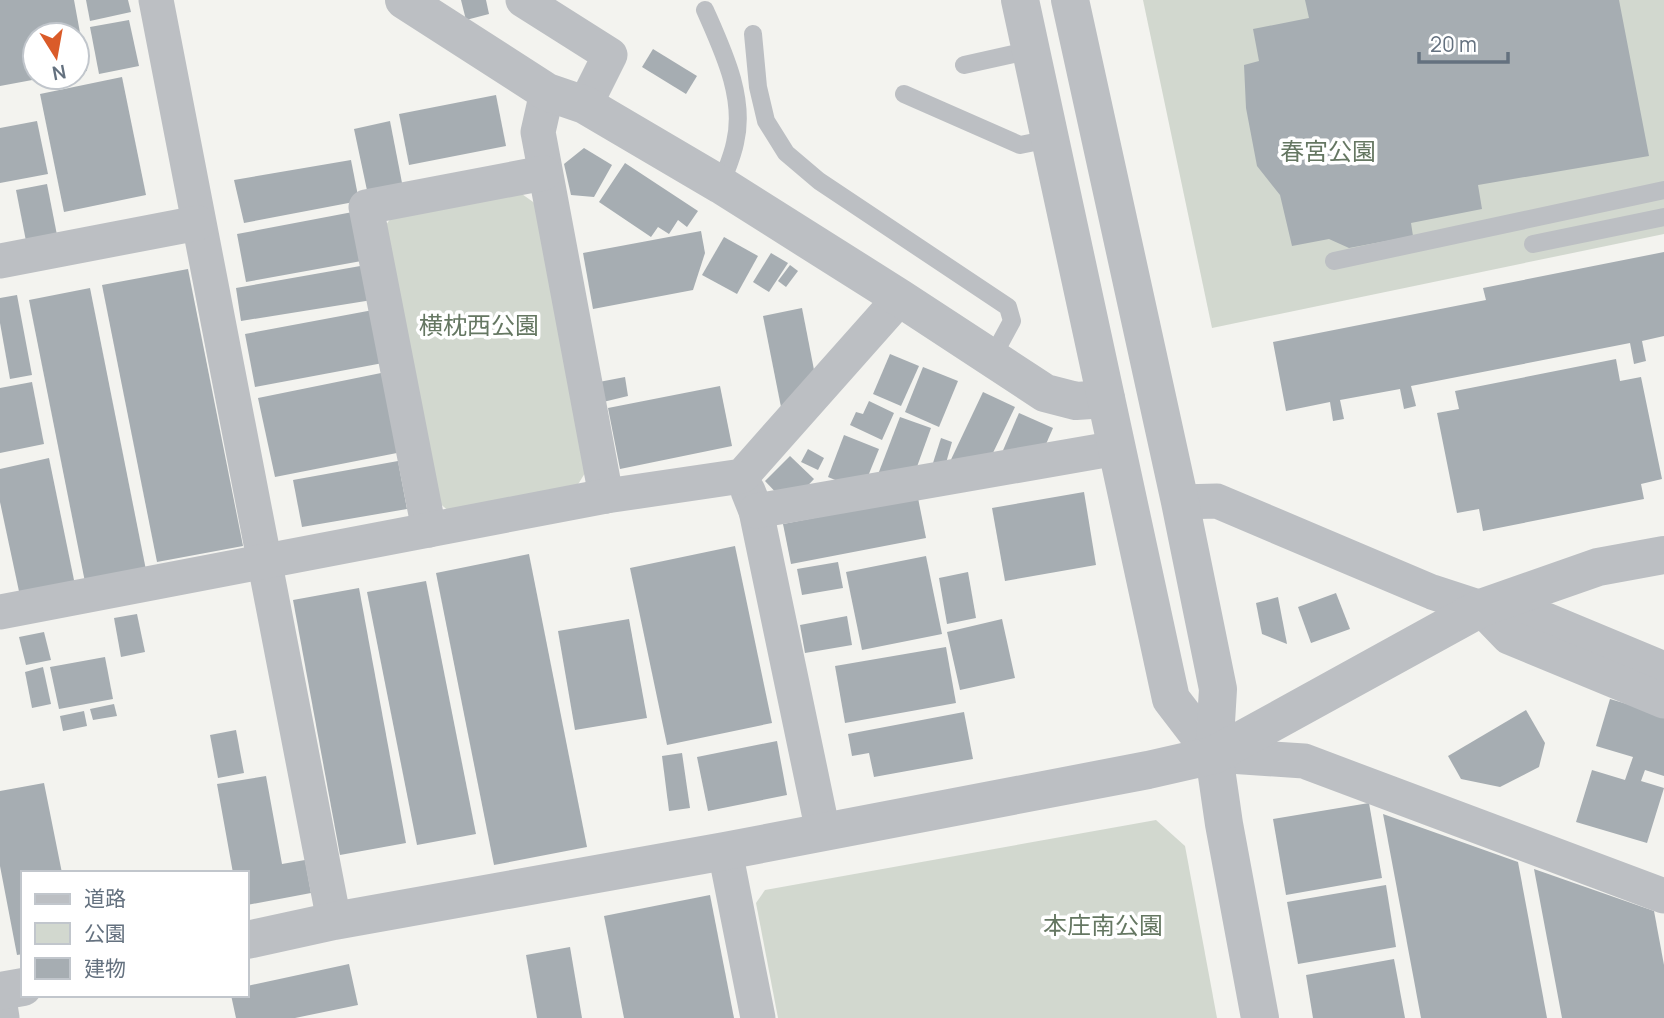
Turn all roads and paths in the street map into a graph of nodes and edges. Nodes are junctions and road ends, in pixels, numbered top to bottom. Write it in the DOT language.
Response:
graph roads {
  1 [pos="156,0"];
  2 [pos="523,0"];
  3 [pos="1020,0"];
  4 [pos="1070,0"];
  5 [pos="410,2"];
  6 [pos="705,10"];
  7 [pos="753,34"];
  8 [pos="1031,50"];
  9 [pos="964,65"];
  10 [pos="547,92"];
  11 [pos="904,94"];
  12 [pos="585,105"];
  13 [pos="1050,139"];
  14 [pos="544,173"];
  15 [pos="721,186"];
  16 [pos="1664,190"];
  17 [pos="1664,217"];
  18 [pos="198,223"];
  19 [pos="1533,244"];
  20 [pos="0,261"];
  21 [pos="1334,261"];
  22 [pos="900,298"];
  23 [pos="992,358"];
  24 [pos="1106,399"];
  25 [pos="1117,448"];
  26 [pos="742,476"];
  27 [pos="606,496"];
  28 [pos="1180,502"];
  29 [pos="756,511"];
  30 [pos="429,530"];
  31 [pos="1664,555"];
  32 [pos="264,563"];
  33 [pos="1481,608"];
  34 [pos="0,612"];
  35 [pos="1664,669"];
  36 [pos="1664,701"];
  37 [pos="1214,755"];
  38 [pos="823,832"];
  39 [pos="725,851"];
  40 [pos="1664,895"];
  41 [pos="334,922"];
  42 [pos="248,940"];
  43 [pos="21,987"];
  44 [pos="0,992"];
  45 [pos="0,1005"];
  46 [pos="2,1018"];
  47 [pos="758,1018"];
  48 [pos="1260,1018"];
  1 -- 18 [label="street"];
  2 -- 12 [label="street"];
  3 -- 8 [label="street"];
  4 -- 28 [label="street"];
  5 -- 10 [label="street"];
  6 -- 15 [label="lane"];
  7 -- 23 [label="lane"];
  8 -- 9 [label="lane"];
  8 -- 13 [label="street"];
  10 -- 12 [label="street"];
  10 -- 14 [label="street"];
  11 -- 13 [label="lane"];
  12 -- 15 [label="street"];
  13 -- 24 [label="street"];
  14 -- 27 [label="street"];
  14 -- 30 [label="street"];
  15 -- 22 [label="street"];
  16 -- 21 [label="lane"];
  17 -- 19 [label="lane"];
  18 -- 20 [label="street"];
  18 -- 32 [label="street"];
  22 -- 23 [label="street"];
  22 -- 26 [label="street"];
  23 -- 24 [label="street"];
  24 -- 25 [label="street"];
  25 -- 29 [label="street"];
  25 -- 37 [label="street"];
  26 -- 27 [label="street"];
  26 -- 29 [label="street"];
  27 -- 30 [label="street"];
  28 -- 33 [label="street"];
  28 -- 37 [label="street"];
  29 -- 38 [label="street"];
  30 -- 32 [label="street"];
  31 -- 33 [label="street"];
  32 -- 34 [label="street"];
  32 -- 41 [label="street"];
  33 -- 35 [label="street"];
  33 -- 36 [label="street"];
  33 -- 37 [label="street"];
  37 -- 38 [label="street"];
  37 -- 40 [label="street"];
  37 -- 48 [label="street"];
  38 -- 39 [label="street"];
  39 -- 41 [label="street"];
  39 -- 47 [label="street"];
  41 -- 42 [label="street"];
  43 -- 44 [label="street"];
  45 -- 46 [label="street"];
}
